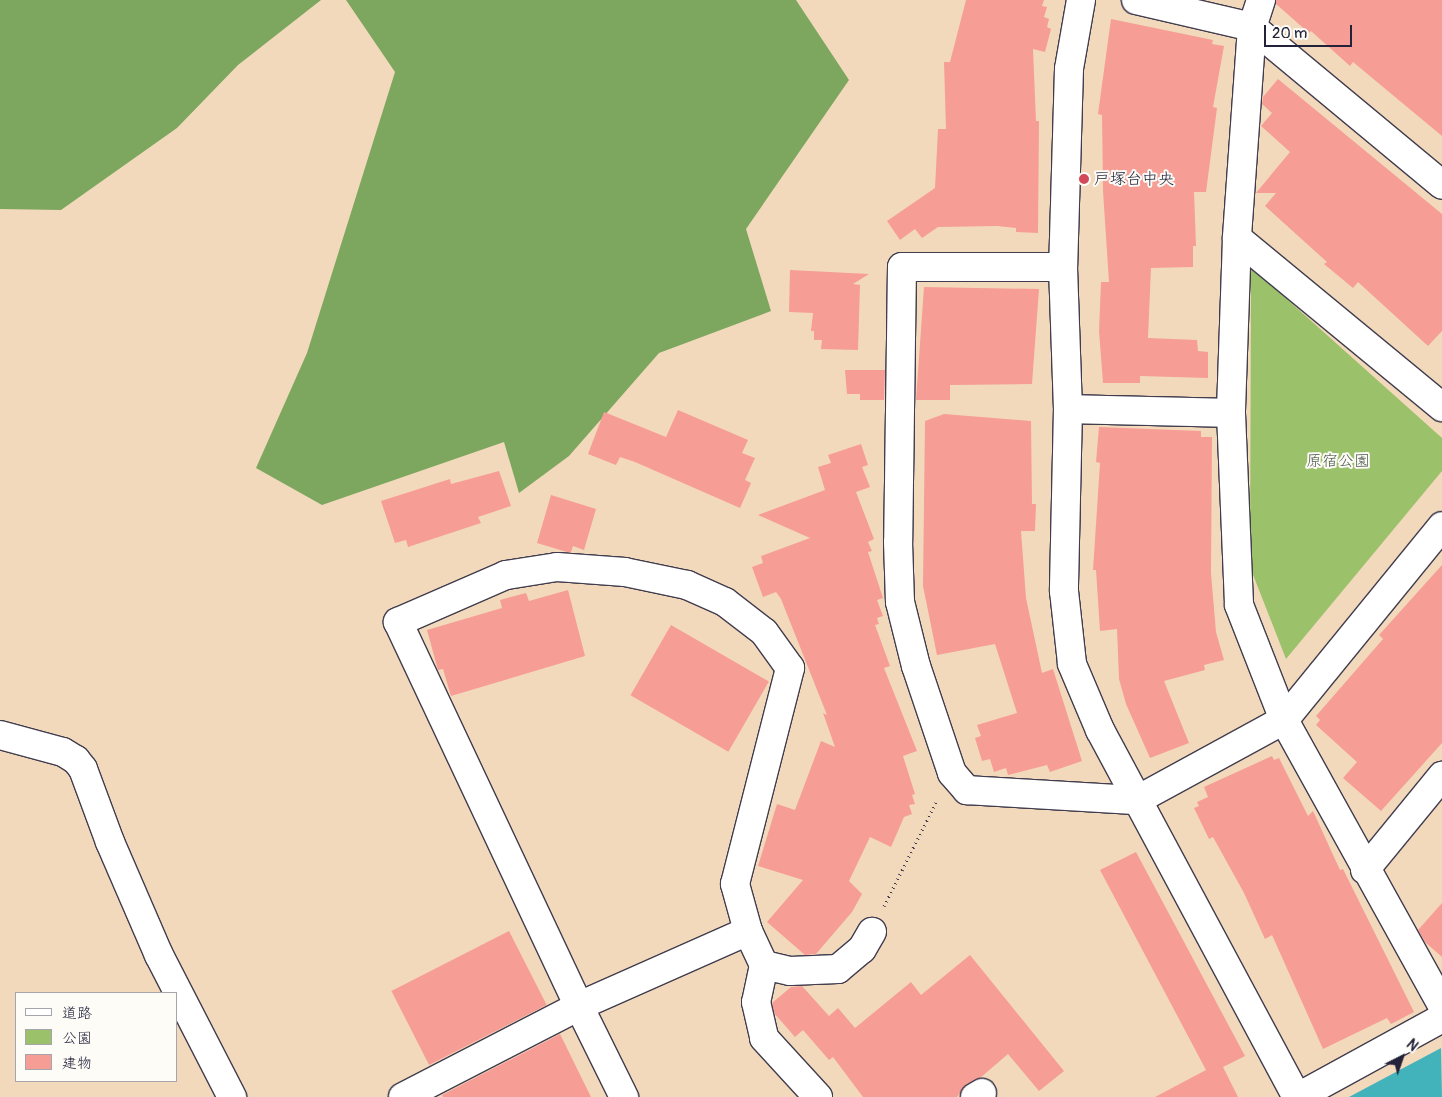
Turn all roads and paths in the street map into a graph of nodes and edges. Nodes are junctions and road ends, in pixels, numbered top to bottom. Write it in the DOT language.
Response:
graph roads {
  1 [pos="1081,0"];
  2 [pos="1136,0"];
  3 [pos="1261,0"];
  4 [pos="1252,27"];
  5 [pos="1442,185"];
  6 [pos="1237,238"];
  7 [pos="1063,266"];
  8 [pos="1442,407"];
  9 [pos="1068,409"];
  10 [pos="1231,414"];
  11 [pos="1442,526"];
  12 [pos="1284,720"];
  13 [pos="0,735"];
  14 [pos="1442,776"];
  15 [pos="955,780"];
  16 [pos="1137,800"];
  17 [pos="1365,870"];
  18 [pos="748,931"];
  19 [pos="872,932"];
  20 [pos="764,965"];
  21 [pos="1442,1005"];
  22 [pos="579,1006"];
  23 [pos="1442,1018"];
  24 [pos="232,1097"];
  25 [pos="403,1097"];
  26 [pos="624,1097"];
  27 [pos="818,1097"];
  28 [pos="1297,1097"];
  1 -- 7 [label="street"];
  2 -- 4 [label="street"];
  3 -- 4 [label="street"];
  4 -- 5 [label="street"];
  4 -- 6 [label="street"];
  6 -- 8 [label="street"];
  6 -- 10 [label="street"];
  7 -- 9 [label="street"];
  7 -- 15 [label="street"];
  9 -- 10 [label="street"];
  9 -- 16 [label="street"];
  10 -- 12 [label="street"];
  11 -- 12 [label="street"];
  12 -- 16 [label="street"];
  12 -- 17 [label="street"];
  13 -- 24 [label="street"];
  14 -- 17 [label="street"];
  15 -- 16 [label="street"];
  15 -- 19 [label="path"];
  16 -- 28 [label="street"];
  17 -- 21 [label="street"];
  18 -- 20 [label="street"];
  18 -- 22 [label="street"];
  18 -- 22 [label="street"];
  19 -- 20 [label="street"];
  20 -- 27 [label="street"];
  22 -- 25 [label="street"];
  22 -- 26 [label="street"];
  23 -- 28 [label="street"];
}
